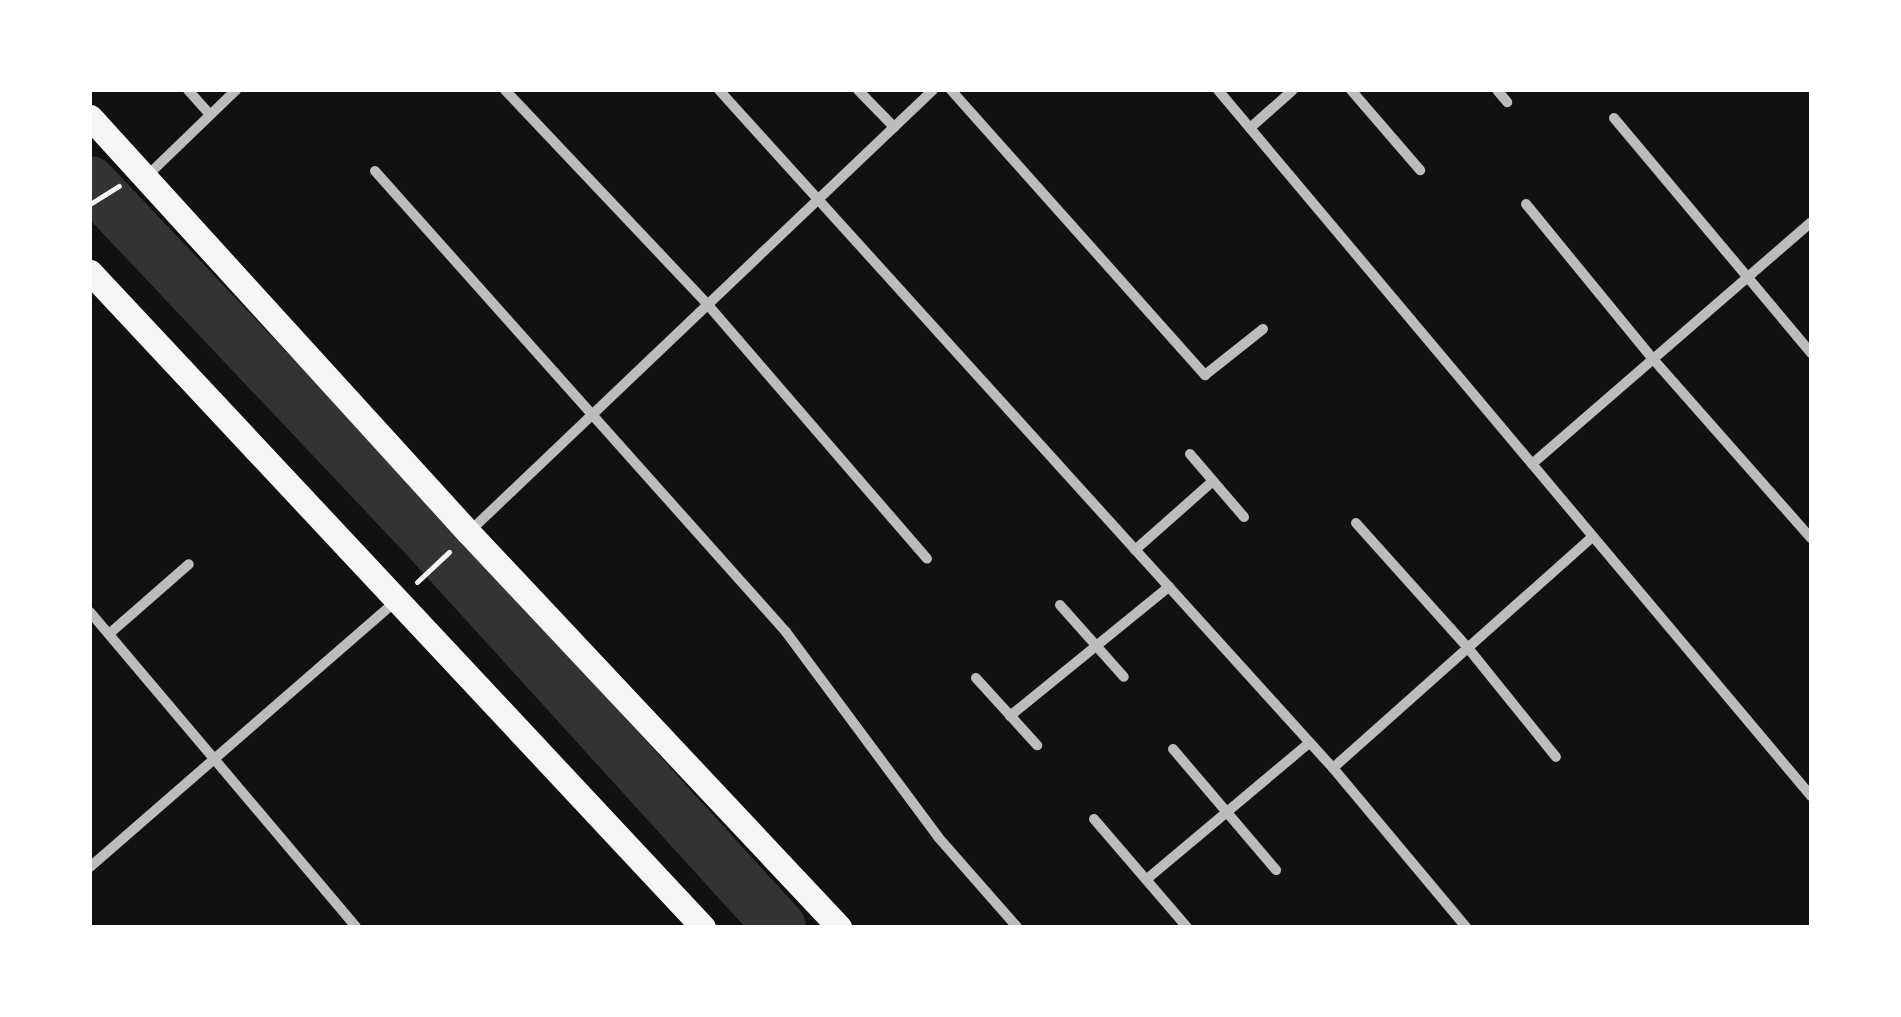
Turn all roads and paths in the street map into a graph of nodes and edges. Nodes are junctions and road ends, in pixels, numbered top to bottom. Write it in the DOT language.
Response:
graph roads {
  1 [pos="188,90"];
  2 [pos="236,90"];
  3 [pos="505,90"];
  4 [pos="719,90"];
  5 [pos="858,90"];
  6 [pos="933,90"];
  7 [pos="951,90"];
  8 [pos="1218,90"];
  9 [pos="1294,90"];
  10 [pos="1351,90"];
  11 [pos="1497,90"];
  12 [pos="1508,102"];
  13 [pos="209,113"];
  14 [pos="90,117"];
  15 [pos="1614,118"];
  16 [pos="894,127"];
  17 [pos="1250,128"];
  18 [pos="1420,170"];
  19 [pos="375,172"];
  20 [pos="145,177"];
  21 [pos="114,188"];
  22 [pos="817,200"];
  23 [pos="90,204"];
  24 [pos="1526,204"];
  25 [pos="1811,222"];
  26 [pos="90,272"];
  27 [pos="1747,278"];
  28 [pos="708,304"];
  29 [pos="1263,329"];
  30 [pos="1811,353"];
  31 [pos="1653,359"];
  32 [pos="594,413"];
  33 [pos="1190,454"];
  34 [pos="1532,464"];
  35 [pos="1213,480"];
  36 [pos="1244,517"];
  37 [pos="1356,524"];
  38 [pos="1593,536"];
  39 [pos="1811,538"];
  40 [pos="461,540"];
  41 [pos="1135,550"];
  42 [pos="927,559"];
  43 [pos="190,564"];
  44 [pos="426,574"];
  45 [pos="1169,588"];
  46 [pos="396,601"];
  47 [pos="1060,605"];
  48 [pos="90,612"];
  49 [pos="109,634"];
  50 [pos="1097,646"];
  51 [pos="1468,648"];
  52 [pos="1124,677"];
  53 [pos="976,678"];
  54 [pos="1010,716"];
  55 [pos="1309,743"];
  56 [pos="1037,745"];
  57 [pos="1173,749"];
  58 [pos="1556,756"];
  59 [pos="214,759"];
  60 [pos="1332,768"];
  61 [pos="1811,796"];
  62 [pos="1228,812"];
  63 [pos="1094,819"];
  64 [pos="90,867"];
  65 [pos="1276,870"];
  66 [pos="1147,879"];
  67 [pos="356,927"];
  68 [pos="703,927"];
  69 [pos="839,927"];
  70 [pos="1016,927"];
  71 [pos="1187,927"];
  72 [pos="1466,927"];
  1 -- 13 [label="street"];
  2 -- 13 [label="street"];
  3 -- 28 [label="street"];
  4 -- 22 [label="street"];
  5 -- 16 [label="street"];
  6 -- 16 [label="street"];
  7 -- 29 [label="street"];
  8 -- 17 [label="street"];
  9 -- 17 [label="street"];
  10 -- 18 [label="street"];
  11 -- 12 [label="street"];
  13 -- 20 [label="street"];
  14 -- 20 [label="main road"];
  15 -- 27 [label="street"];
  16 -- 22 [label="street"];
  17 -- 34 [label="street"];
  19 -- 32 [label="street"];
  20 -- 40 [label="main road"];
  21 -- 23 [label="path"];
  22 -- 28 [label="street"];
  22 -- 41 [label="street"];
  24 -- 31 [label="street"];
  25 -- 27 [label="street"];
  26 -- 46 [label="main road"];
  27 -- 30 [label="street"];
  27 -- 31 [label="street"];
  28 -- 32 [label="street"];
  28 -- 42 [label="street"];
  31 -- 34 [label="street"];
  31 -- 39 [label="street"];
  32 -- 40 [label="street"];
  32 -- 70 [label="street"];
  33 -- 35 [label="street"];
  34 -- 38 [label="street"];
  35 -- 36 [label="street"];
  35 -- 41 [label="street"];
  37 -- 51 [label="street"];
  38 -- 51 [label="street"];
  38 -- 61 [label="street"];
  40 -- 44 [label="path"];
  40 -- 69 [label="main road"];
  41 -- 45 [label="street"];
  43 -- 49 [label="street"];
  45 -- 50 [label="street"];
  45 -- 55 [label="street"];
  46 -- 59 [label="street"];
  46 -- 68 [label="main road"];
  47 -- 50 [label="street"];
  48 -- 49 [label="street"];
  49 -- 59 [label="street"];
  50 -- 52 [label="street"];
  50 -- 54 [label="street"];
  51 -- 58 [label="street"];
  51 -- 60 [label="street"];
  53 -- 54 [label="street"];
  54 -- 56 [label="street"];
  55 -- 60 [label="street"];
  55 -- 62 [label="street"];
  57 -- 62 [label="street"];
  59 -- 64 [label="street"];
  59 -- 67 [label="street"];
  60 -- 72 [label="street"];
  62 -- 65 [label="street"];
  62 -- 66 [label="street"];
  63 -- 66 [label="street"];
  66 -- 71 [label="street"];
}
